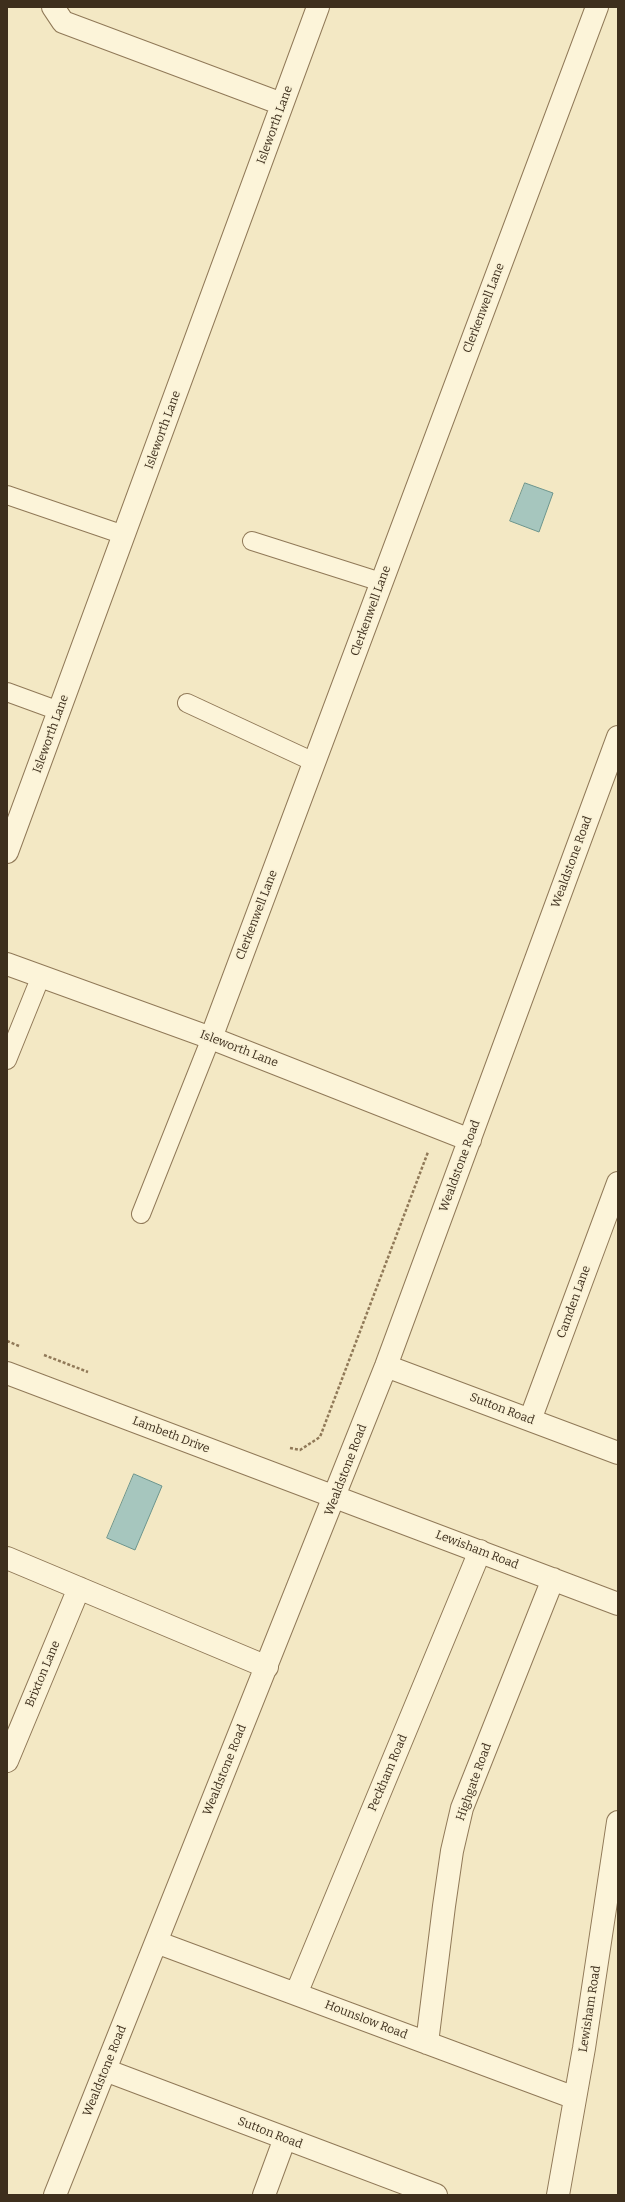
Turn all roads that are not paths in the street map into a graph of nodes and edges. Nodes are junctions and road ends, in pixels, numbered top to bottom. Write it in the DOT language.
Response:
graph roads {
  1 [pos="53,7"];
  2 [pos="318,7"];
  3 [pos="597,7"];
  4 [pos="282,104"];
  5 [pos="7,496"];
  6 [pos="124,535"];
  7 [pos="252,541"];
  8 [pos="381,582"];
  9 [pos="7,692"];
  10 [pos="187,703"];
  11 [pos="59,711"];
  12 [pos="618,737"];
  13 [pos="314,762"];
  14 [pos="7,852"];
  15 [pos="7,964"];
  16 [pos="41,976"];
  17 [pos="211,1038"];
  18 [pos="7,1060"];
  19 [pos="470,1140"];
  20 [pos="618,1183"];
  21 [pos="141,1214"];
  22 [pos="386,1366"];
  23 [pos="7,1373"];
  24 [pos="530,1420"];
  25 [pos="618,1453"];
  26 [pos="336,1496"];
  27 [pos="480,1551"];
  28 [pos="7,1558"];
  29 [pos="553,1579"];
  30 [pos="79,1588"];
  31 [pos="618,1604"];
  32 [pos="267,1666"];
  33 [pos="7,1761"];
  34 [pos="618,1822"];
  35 [pos="156,1942"];
  36 [pos="296,1994"];
  37 [pos="427,2043"];
  38 [pos="105,2070"];
  39 [pos="575,2098"];
  40 [pos="285,2138"];
  41 [pos="55,2195"];
  42 [pos="264,2195"];
  43 [pos="436,2195"];
  44 [pos="558,2195"];
  1 -- 4 [label="street"];
  2 -- 4 [label="street, Isleworth Lane"];
  3 -- 8 [label="street, Clerkenwell Lane"];
  4 -- 6 [label="street, Isleworth Lane"];
  5 -- 6 [label="lane"];
  6 -- 11 [label="street, Isleworth Lane"];
  7 -- 8 [label="lane"];
  8 -- 13 [label="street, Clerkenwell Lane"];
  9 -- 11 [label="lane"];
  10 -- 13 [label="lane"];
  11 -- 14 [label="street, Isleworth Lane"];
  12 -- 19 [label="street, Wealdstone Road"];
  13 -- 17 [label="street, Clerkenwell Lane"];
  15 -- 16 [label="street, Isleworth Lane"];
  16 -- 17 [label="street, Isleworth Lane"];
  16 -- 18 [label="lane"];
  17 -- 19 [label="street, Isleworth Lane"];
  17 -- 21 [label="lane, Clerkenwell Lane"];
  19 -- 22 [label="street, Wealdstone Road"];
  20 -- 24 [label="street, Camden Lane"];
  22 -- 24 [label="street, Sutton Road"];
  22 -- 26 [label="street, Wealdstone Road"];
  23 -- 26 [label="street, Lambeth Drive"];
  24 -- 25 [label="street, Sutton Road"];
  26 -- 27 [label="street, Lewisham Road"];
  26 -- 32 [label="street, Wealdstone Road"];
  27 -- 29 [label="street, Lewisham Road"];
  27 -- 36 [label="street, Peckham Road"];
  28 -- 30 [label="street"];
  29 -- 31 [label="street, Lewisham Road"];
  29 -- 37 [label="street, Highgate Road"];
  30 -- 32 [label="street"];
  30 -- 33 [label="street, Brixton Lane"];
  32 -- 35 [label="street, Wealdstone Road"];
  34 -- 39 [label="street, Lewisham Road"];
  35 -- 36 [label="street, Hounslow Road"];
  35 -- 38 [label="street, Wealdstone Road"];
  36 -- 37 [label="street, Hounslow Road"];
  37 -- 39 [label="street, Hounslow Road"];
  38 -- 40 [label="street, Sutton Road"];
  38 -- 41 [label="street, Wealdstone Road"];
  39 -- 44 [label="street, Lewisham Road"];
  40 -- 42 [label="street"];
  40 -- 43 [label="street, Sutton Road"];
}
